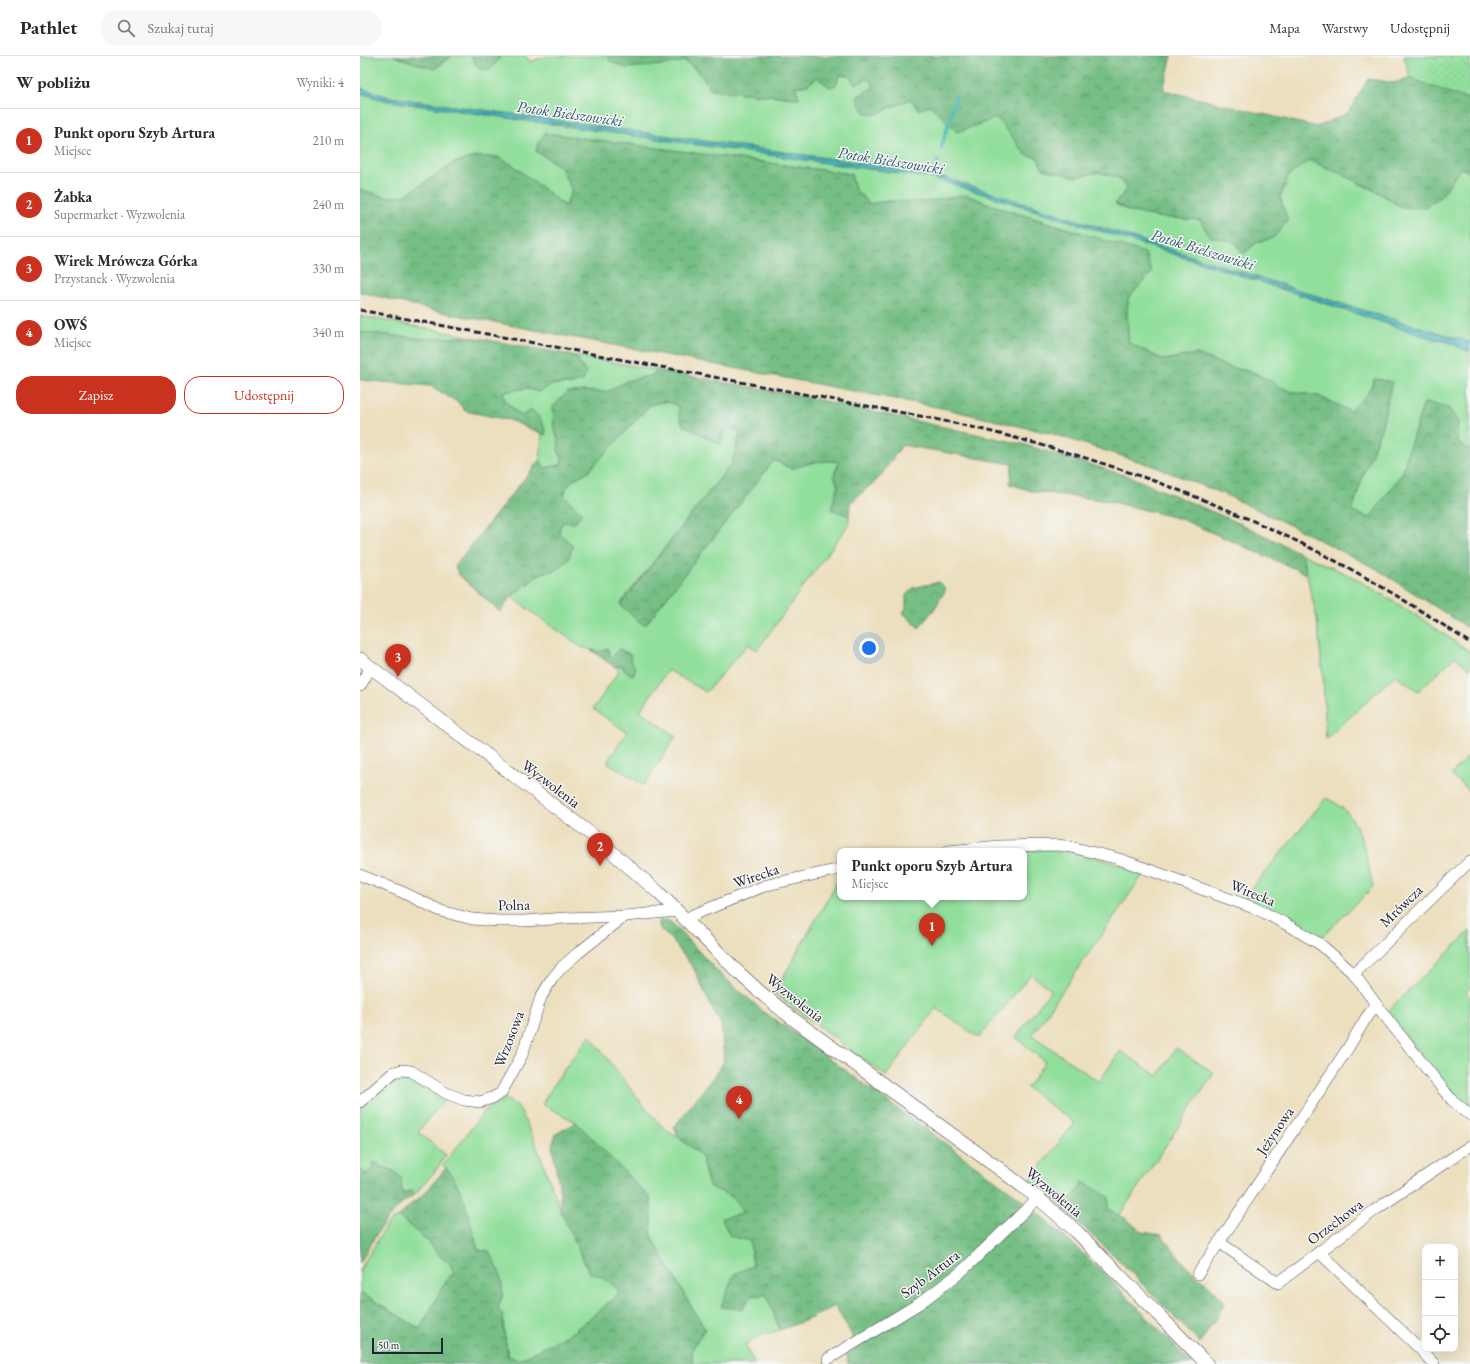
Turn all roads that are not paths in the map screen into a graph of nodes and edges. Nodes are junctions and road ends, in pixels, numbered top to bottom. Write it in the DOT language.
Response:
graph roads {
  1 [pos="360,659"];
  2 [pos="370,667"];
  3 [pos="360,686"];
  4 [pos="979,848"];
  5 [pos="1470,861"];
  6 [pos="837,870"];
  7 [pos="360,875"];
  8 [pos="681,915"];
  9 [pos="625,916"];
  10 [pos="1354,974"];
  11 [pos="1376,1005"];
  12 [pos="360,1102"];
  13 [pos="1470,1115"];
  14 [pos="1470,1146"];
  15 [pos="1038,1198"];
  16 [pos="1219,1242"];
  17 [pos="1319,1252"];
  18 [pos="1198,1274"];
  19 [pos="828,1359"];
  20 [pos="1207,1364"];
  21 [pos="1434,1364"];
  1 -- 2 [label="street, Wyzwolenia"];
  2 -- 3 [label="street"];
  2 -- 8 [label="street, Wyzwolenia"];
  4 -- 10 [label="street, Wirecka"];
  5 -- 10 [label="street, Mrówcza"];
  6 -- 8 [label="street, Wirecka"];
  7 -- 9 [label="street, Polna"];
  8 -- 9 [label="street, Polna"];
  8 -- 15 [label="street, Wyzwolenia"];
  9 -- 12 [label="street, Wrzosowa"];
  10 -- 11 [label="street, Wirecka"];
  11 -- 13 [label="street, Wirecka"];
  11 -- 16 [label="street, Jeżynowa"];
  14 -- 17 [label="street, Orzechowa"];
  15 -- 19 [label="street, Szyb Artura"];
  15 -- 20 [label="street, Wyzwolenia"];
  16 -- 17 [label="street, Orzechowa"];
  16 -- 18 [label="street, Jeżynowa"];
  17 -- 21 [label="street"];
}
